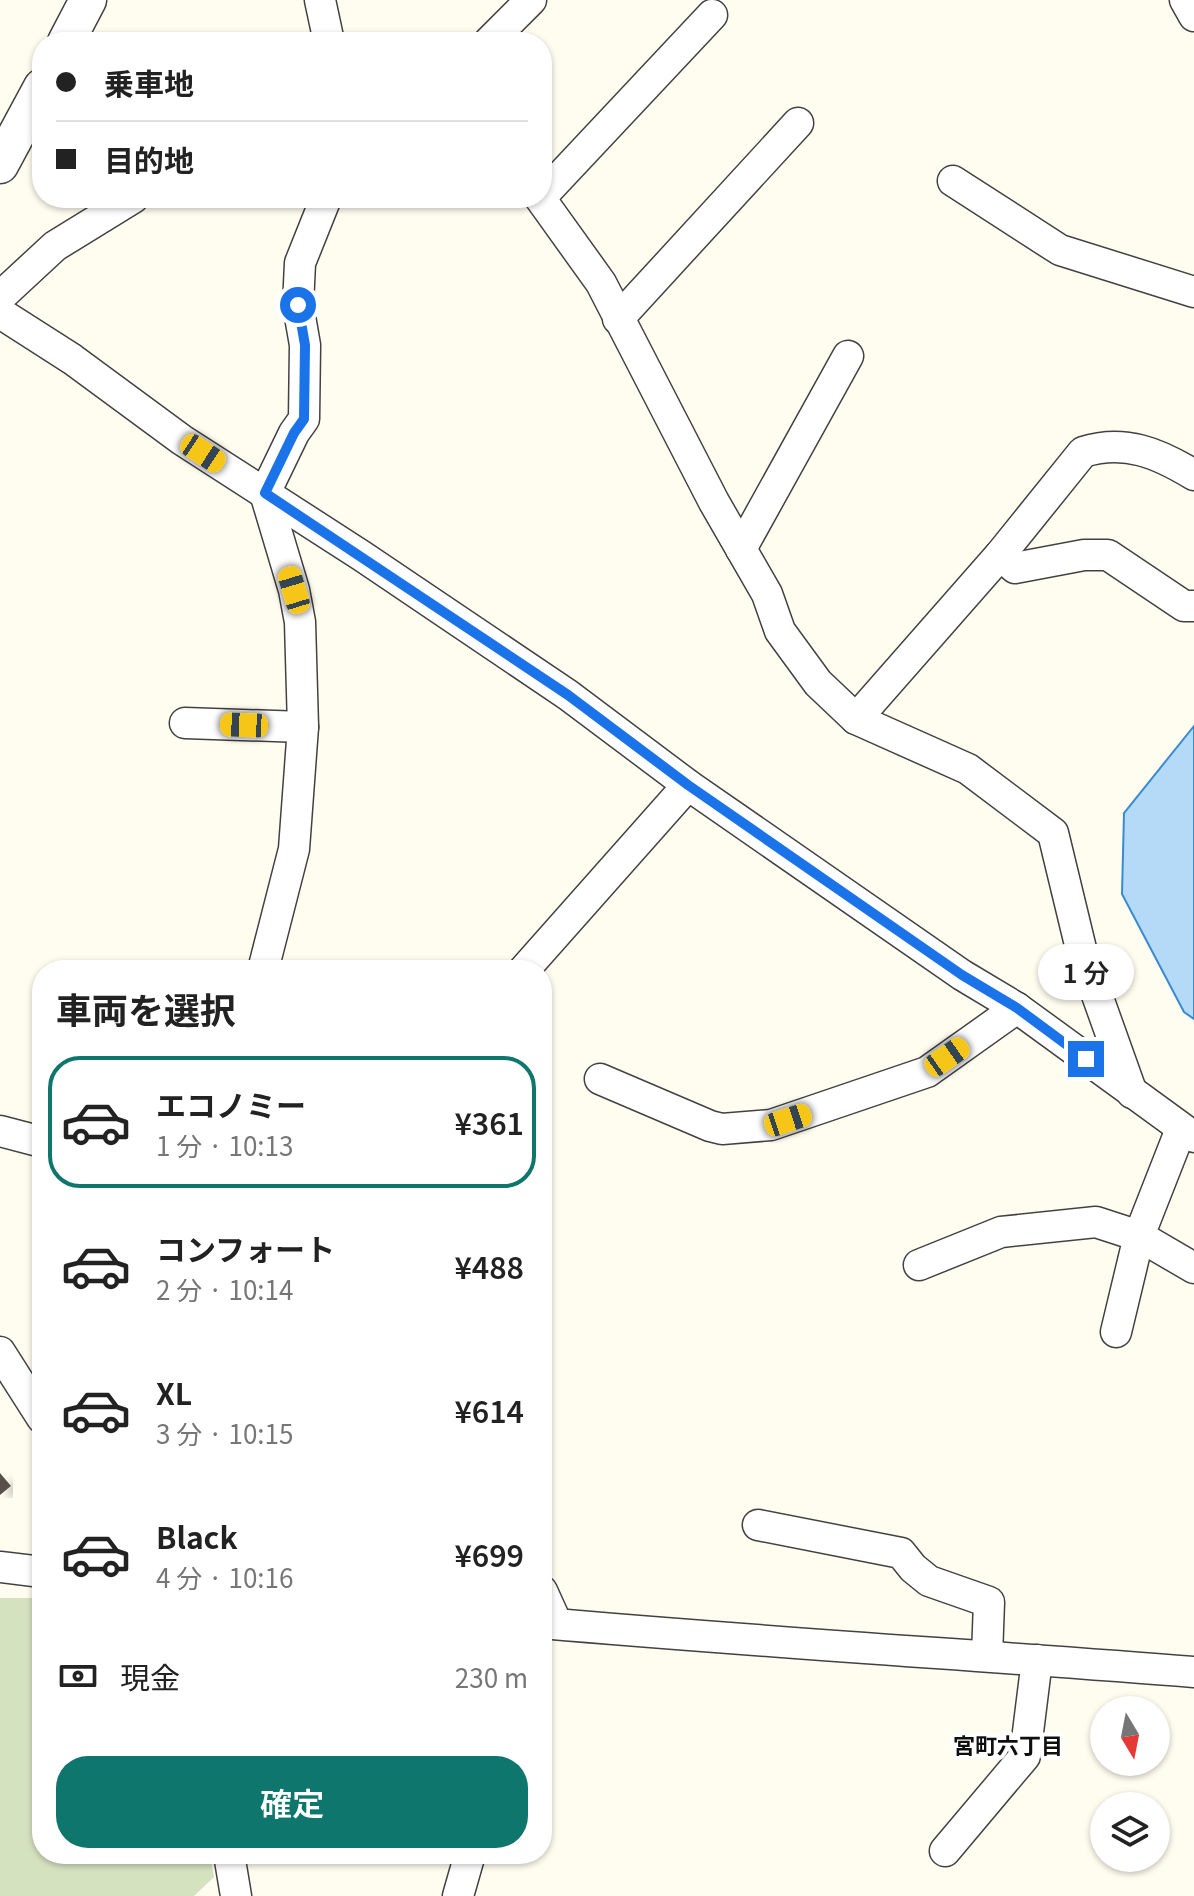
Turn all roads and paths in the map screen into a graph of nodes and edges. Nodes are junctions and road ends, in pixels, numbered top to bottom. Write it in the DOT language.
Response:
graph roads {
  1 [pos="88,0"];
  2 [pos="320,0"];
  3 [pos="531,0"];
  4 [pos="1185,0"];
  5 [pos="712,15"];
  6 [pos="1194,16"];
  7 [pos="71,32"];
  8 [pos="327,32"];
  9 [pos="499,32"];
  10 [pos="32,106"];
  11 [pos="798,123"];
  12 [pos="0,165"];
  13 [pos="953,181"];
  14 [pos="552,186"];
  15 [pos="117,208"];
  16 [pos="322,208"];
  17 [pos="548,208"];
  18 [pos="1194,292"];
  19 [pos="0,297"];
  20 [pos="0,313"];
  21 [pos="618,319"];
  22 [pos="848,356"];
  23 [pos="1194,475"];
  24 [pos="265,493"];
  25 [pos="741,549"];
  26 [pos="1000,555"];
  27 [pos="1194,606"];
  28 [pos="856,719"];
  29 [pos="185,723"];
  30 [pos="303,727"];
  31 [pos="688,785"];
  32 [pos="266,960"];
  33 [pos="533,960"];
  34 [pos="1017,1008"];
  35 [pos="600,1079"];
  36 [pos="1132,1093"];
  37 [pos="0,1131"];
  38 [pos="1188,1133"];
  39 [pos="32,1139"];
  40 [pos="1139,1236"];
  41 [pos="919,1265"];
  42 [pos="1194,1268"];
  43 [pos="1116,1332"];
  44 [pos="0,1352"];
  45 [pos="32,1402"];
  46 [pos="758,1525"];
  47 [pos="0,1567"];
  48 [pos="32,1571"];
  49 [pos="552,1624"];
  50 [pos="987,1656"];
  51 [pos="1037,1660"];
  52 [pos="1194,1672"];
  53 [pos="945,1851"];
  54 [pos="231,1864"];
  55 [pos="467,1864"];
  56 [pos="236,1896"];
  57 [pos="458,1896"];
  1 -- 7 [label="street"];
  2 -- 8 [label="street"];
  3 -- 9 [label="street"];
  4 -- 6 [label="street"];
  5 -- 14 [label="street"];
  10 -- 12 [label="street"];
  11 -- 21 [label="street"];
  13 -- 18 [label="street"];
  15 -- 19 [label="street"];
  16 -- 24 [label="street"];
  17 -- 21 [label="street"];
  20 -- 24 [label="street"];
  21 -- 25 [label="street"];
  22 -- 25 [label="street"];
  23 -- 26 [label="street"];
  24 -- 30 [label="street"];
  24 -- 31 [label="street"];
  25 -- 28 [label="street"];
  26 -- 27 [label="street"];
  26 -- 28 [label="street"];
  28 -- 36 [label="street"];
  29 -- 30 [label="street"];
  30 -- 32 [label="street"];
  31 -- 33 [label="street"];
  31 -- 34 [label="street"];
  34 -- 35 [label="street"];
  34 -- 36 [label="street"];
  36 -- 38 [label="street"];
  37 -- 39 [label="street"];
  38 -- 40 [label="street"];
  40 -- 41 [label="street"];
  40 -- 42 [label="street"];
  40 -- 43 [label="street"];
  44 -- 45 [label="street"];
  46 -- 50 [label="street"];
  47 -- 48 [label="street"];
  49 -- 50 [label="street"];
  50 -- 51 [label="street"];
  51 -- 52 [label="street"];
  51 -- 53 [label="street"];
  54 -- 56 [label="street"];
  55 -- 57 [label="street"];
}
